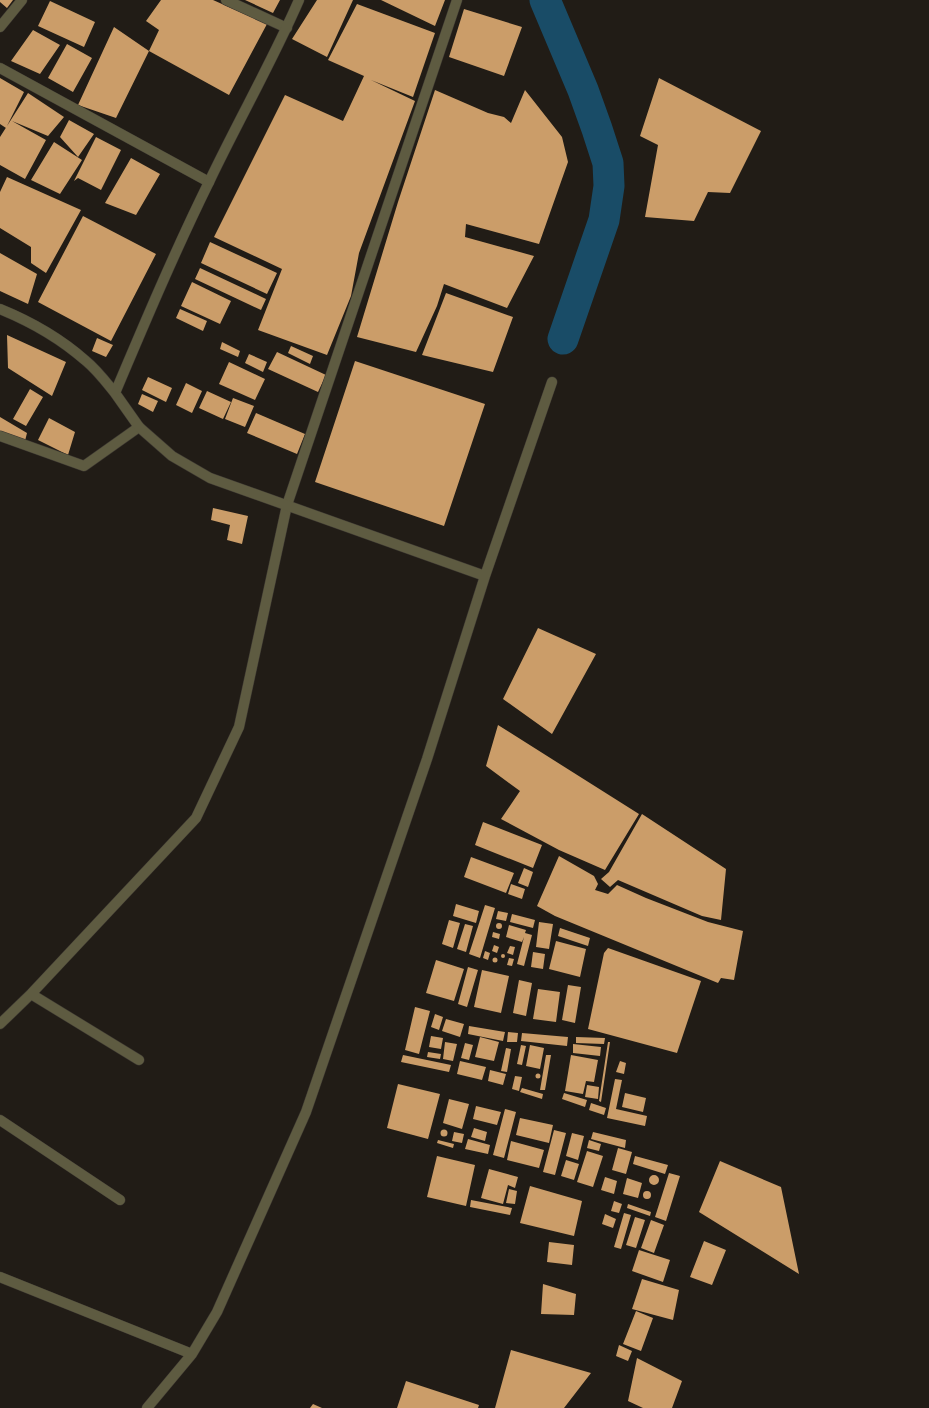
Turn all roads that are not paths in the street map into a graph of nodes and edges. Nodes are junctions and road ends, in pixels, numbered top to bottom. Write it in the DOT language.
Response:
graph roads {
  1 [pos="22,0"];
  2 [pos="226,0"];
  3 [pos="299,0"];
  4 [pos="457,0"];
  5 [pos="0,27"];
  6 [pos="287,28"];
  7 [pos="0,68"];
  8 [pos="209,182"];
  9 [pos="0,309"];
  10 [pos="552,382"];
  11 [pos="115,393"];
  12 [pos="139,427"];
  13 [pos="0,436"];
  14 [pos="286,505"];
  15 [pos="485,576"];
  16 [pos="31,994"];
  17 [pos="0,1024"];
  18 [pos="139,1060"];
  19 [pos="0,1120"];
  20 [pos="120,1200"];
  21 [pos="0,1277"];
  22 [pos="192,1354"];
  23 [pos="147,1408"];
  1 -- 5 [label="street"];
  2 -- 6 [label="street"];
  3 -- 6 [label="street"];
  4 -- 14 [label="street"];
  6 -- 8 [label="street"];
  7 -- 8 [label="street"];
  8 -- 11 [label="street"];
  9 -- 11 [label="street"];
  10 -- 15 [label="street"];
  11 -- 12 [label="street"];
  12 -- 13 [label="street"];
  12 -- 14 [label="street"];
  14 -- 15 [label="street"];
  14 -- 16 [label="street"];
  15 -- 22 [label="street"];
  16 -- 17 [label="street"];
  16 -- 18 [label="street"];
  19 -- 20 [label="street"];
  21 -- 22 [label="street"];
  22 -- 23 [label="street"];
}
